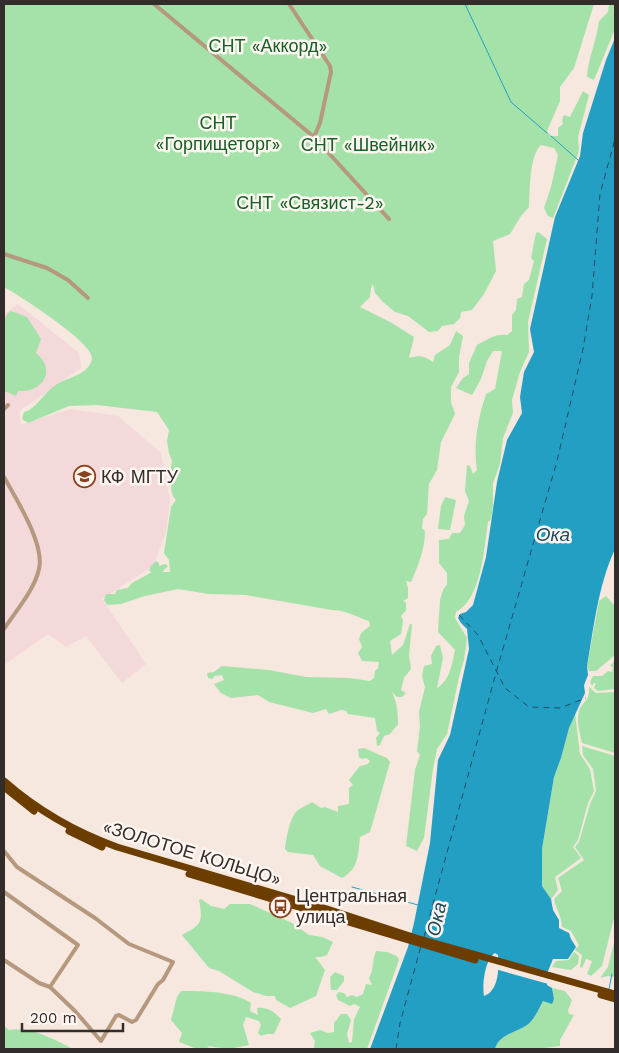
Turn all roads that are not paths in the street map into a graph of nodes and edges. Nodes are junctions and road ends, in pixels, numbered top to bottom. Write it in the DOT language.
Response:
graph roads {
  1 [pos="154,4"];
  2 [pos="289,4"];
  3 [pos="314,137"];
  4 [pos="389,219"];
  5 [pos="4,254"];
  6 [pos="88,298"];
  7 [pos="4,477"];
  8 [pos="4,629"];
  9 [pos="4,781"];
  10 [pos="4,787"];
  11 [pos="4,851"];
  12 [pos="4,892"];
  13 [pos="326,912"];
  14 [pos="4,960"];
  15 [pos="50,987"];
  16 [pos="601,993"];
  17 [pos="615,994"];
  18 [pos="615,999"];
  1 -- 3 [label="street"];
  2 -- 3 [label="street"];
  3 -- 4 [label="street"];
  5 -- 6 [label="street"];
  7 -- 8 [label="street"];
  9 -- 13 [label="highway, «ЗОЛОТОЕ КОЛЬЦО»"];
  10 -- 13 [label="highway, «ЗОЛОТОЕ КОЛЬЦО»"];
  11 -- 15 [label="street"];
  12 -- 15 [label="street"];
  13 -- 16 [label="highway"];
  14 -- 15 [label="street"];
  16 -- 17 [label="highway"];
  16 -- 18 [label="highway"];
}
